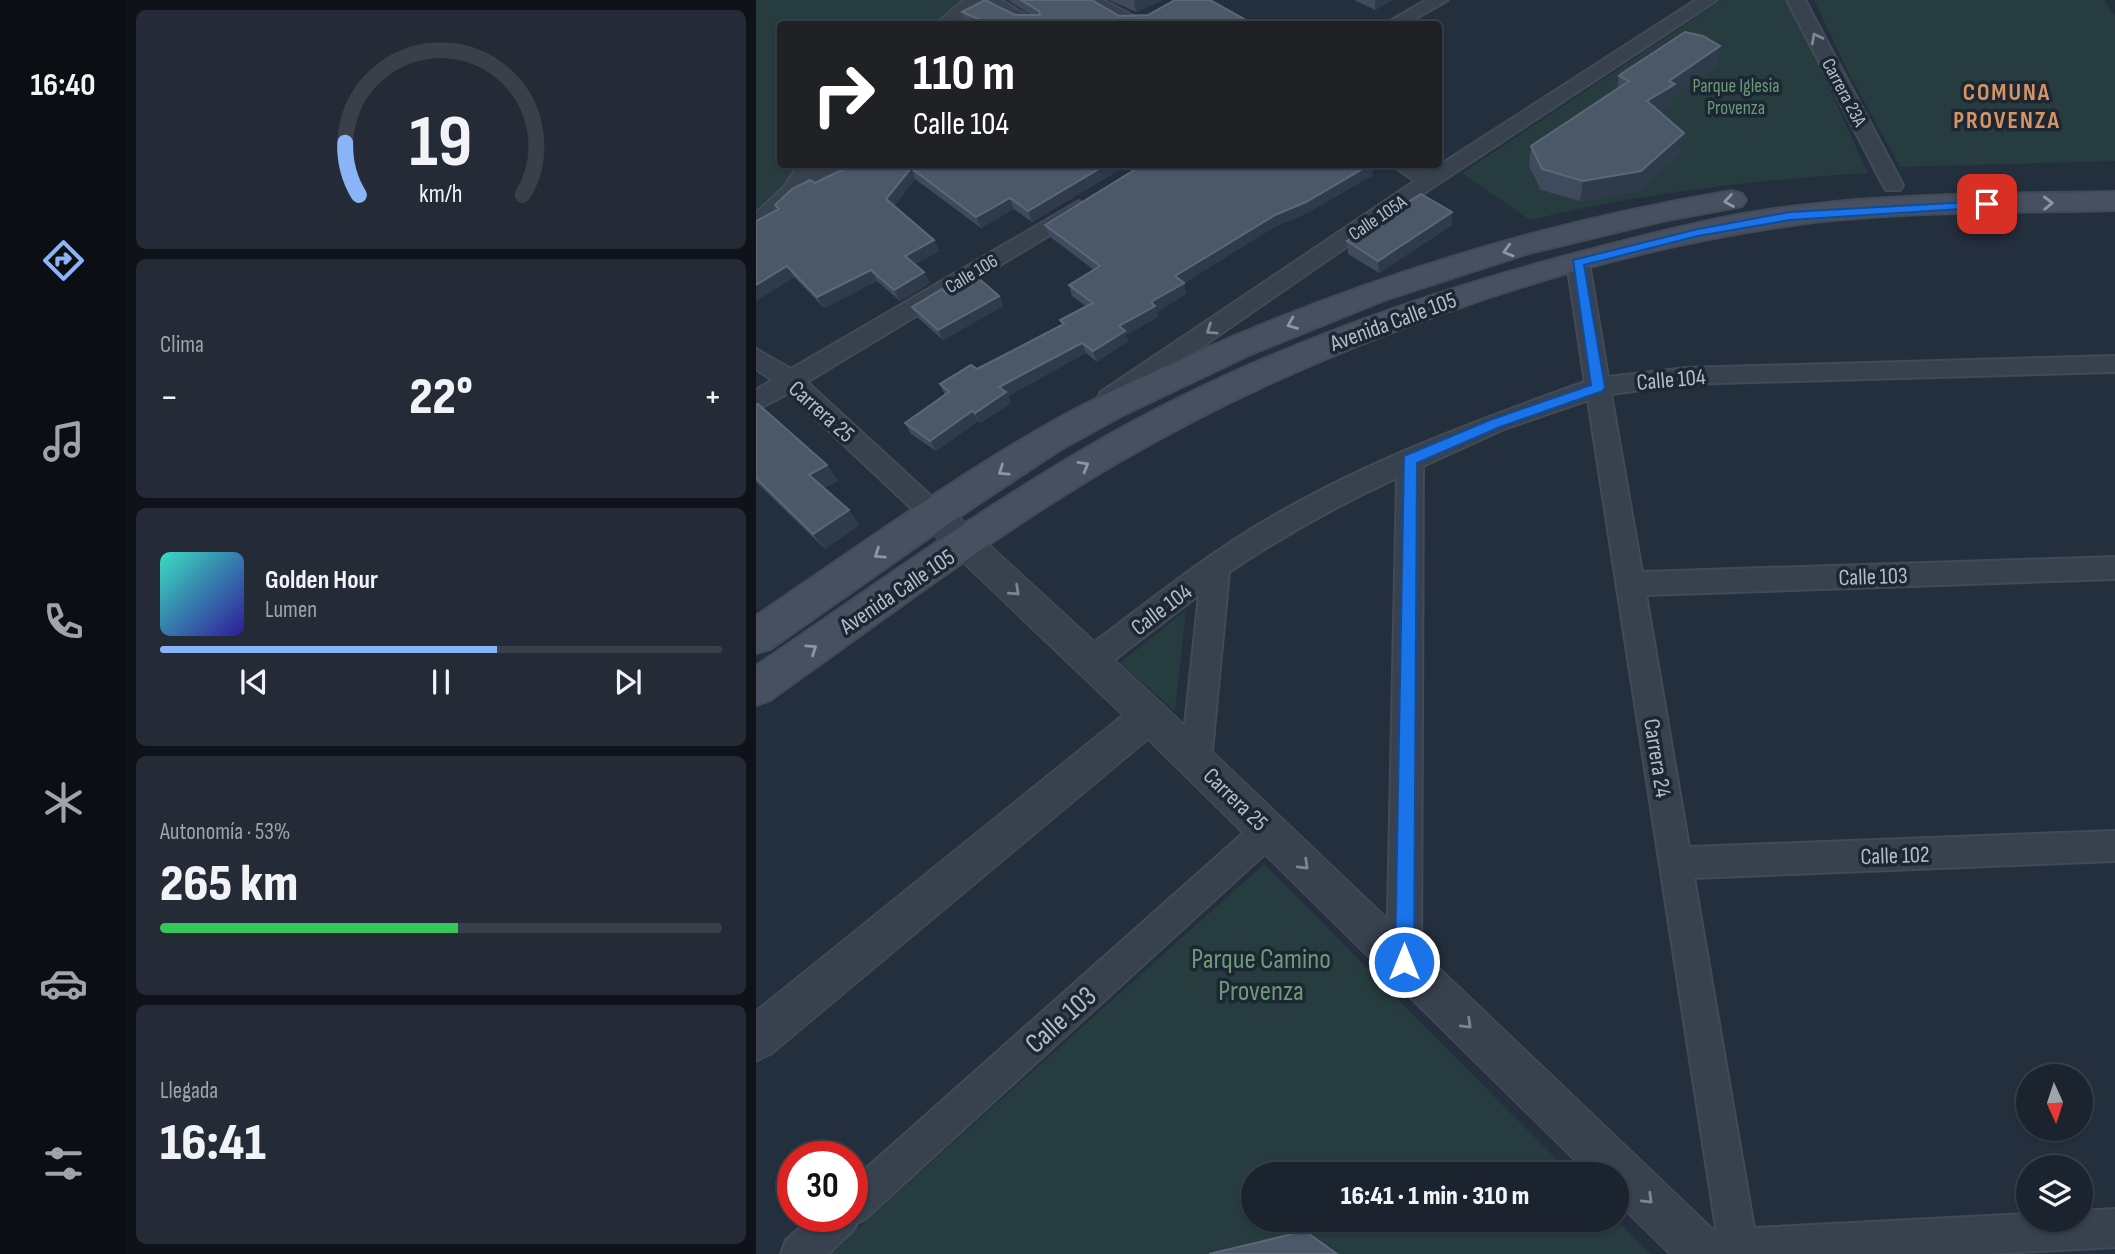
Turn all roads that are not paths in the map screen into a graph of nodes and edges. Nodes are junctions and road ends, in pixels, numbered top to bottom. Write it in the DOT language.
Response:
graph roads {
  1 [pos="975,0"];
  2 [pos="988,0"];
  3 [pos="1089,0"];
  4 [pos="1439,0"];
  5 [pos="1708,0"];
  6 [pos="1796,0"];
  7 [pos="1159,11"];
  8 [pos="948,21"];
  9 [pos="1026,21"];
  10 [pos="1130,21"];
  11 [pos="1141,21"];
  12 [pos="1400,21"];
  13 [pos="806,168"];
  14 [pos="839,168"];
  15 [pos="1408,168"];
  16 [pos="2115,177"];
  17 [pos="1429,181"];
  18 [pos="1893,185"];
  19 [pos="792,191"];
  20 [pos="1102,193"];
  21 [pos="2115,201"];
  22 [pos="756,225"];
  23 [pos="1578,263"];
  24 [pos="756,357"];
  25 [pos="2115,365"];
  26 [pos="791,381"];
  27 [pos="1598,387"];
  28 [pos="756,401"];
  29 [pos="1050,439"];
  30 [pos="1409,460"];
  31 [pos="936,516"];
  32 [pos="966,544"];
  33 [pos="1216,567"];
  34 [pos="2115,568"];
  35 [pos="1630,584"];
  36 [pos="756,637"];
  37 [pos="1091,661"];
  38 [pos="756,688"];
  39 [pos="1149,716"];
  40 [pos="1196,762"];
  41 [pos="1268,831"];
  42 [pos="2115,846"];
  43 [pos="1675,863"];
  44 [pos="1404,962"];
  45 [pos="756,1039"];
  46 [pos="868,1192"];
  47 [pos="2115,1228"];
  48 [pos="824,1232"];
  49 [pos="1727,1252"];
  50 [pos="800,1254"];
  1 -- 8 [label="street"];
  2 -- 9 [label="street"];
  3 -- 10 [label="street"];
  4 -- 12 [label="street"];
  5 -- 17 [label="street, Calle 105A"];
  18 -- 6 [label="street, Carrera 23A, one-way"];
  7 -- 11 [label="street"];
  13 -- 19 [label="street"];
  14 -- 19 [label="street"];
  15 -- 17 [label="street"];
  16 -- 18 [label="main road, Avenida Calle 105"];
  17 -- 29 [label="street, Calle 105A, one-way"];
  18 -- 29 [label="main road, Avenida Calle 105, one-way"];
  19 -- 22 [label="street"];
  20 -- 26 [label="street, Calle 106"];
  23 -- 21 [label="main road, Avenida Calle 105, one-way"];
  23 -- 27 [label="street, Carrera 24"];
  32 -- 23 [label="main road, Avenida Calle 105, one-way"];
  24 -- 26 [label="street, Carrera 25"];
  25 -- 27 [label="street, Calle 104"];
  26 -- 28 [label="street, Calle 106"];
  26 -- 31 [label="street, Carrera 25"];
  27 -- 30 [label="street, Calle 104"];
  27 -- 35 [label="street, Carrera 24"];
  29 -- 31 [label="main road, Avenida Calle 105, one-way"];
  30 -- 33 [label="street, Calle 104"];
  30 -- 44 [label="street"];
  31 -- 32 [label="street, Carrera 25"];
  31 -- 36 [label="main road, Avenida Calle 105, one-way"];
  32 -- 37 [label="street, Carrera 25, one-way"];
  38 -- 32 [label="main road, Avenida Calle 105, one-way"];
  33 -- 37 [label="street, Calle 104"];
  33 -- 40 [label="street"];
  34 -- 35 [label="street, Calle 103"];
  35 -- 43 [label="street, Carrera 24"];
  37 -- 39 [label="street, Carrera 25"];
  39 -- 40 [label="street, Carrera 25"];
  39 -- 45 [label="street"];
  40 -- 41 [label="street, Carrera 25"];
  41 -- 44 [label="street, Carrera 25, one-way"];
  41 -- 46 [label="street, Calle 103"];
  42 -- 43 [label="street, Calle 102"];
  43 -- 49 [label="street, Carrera 24"];
  44 -- 49 [label="street, Carrera 25, one-way"];
  47 -- 49 [label="street"];
  48 -- 50 [label="street"];
}
